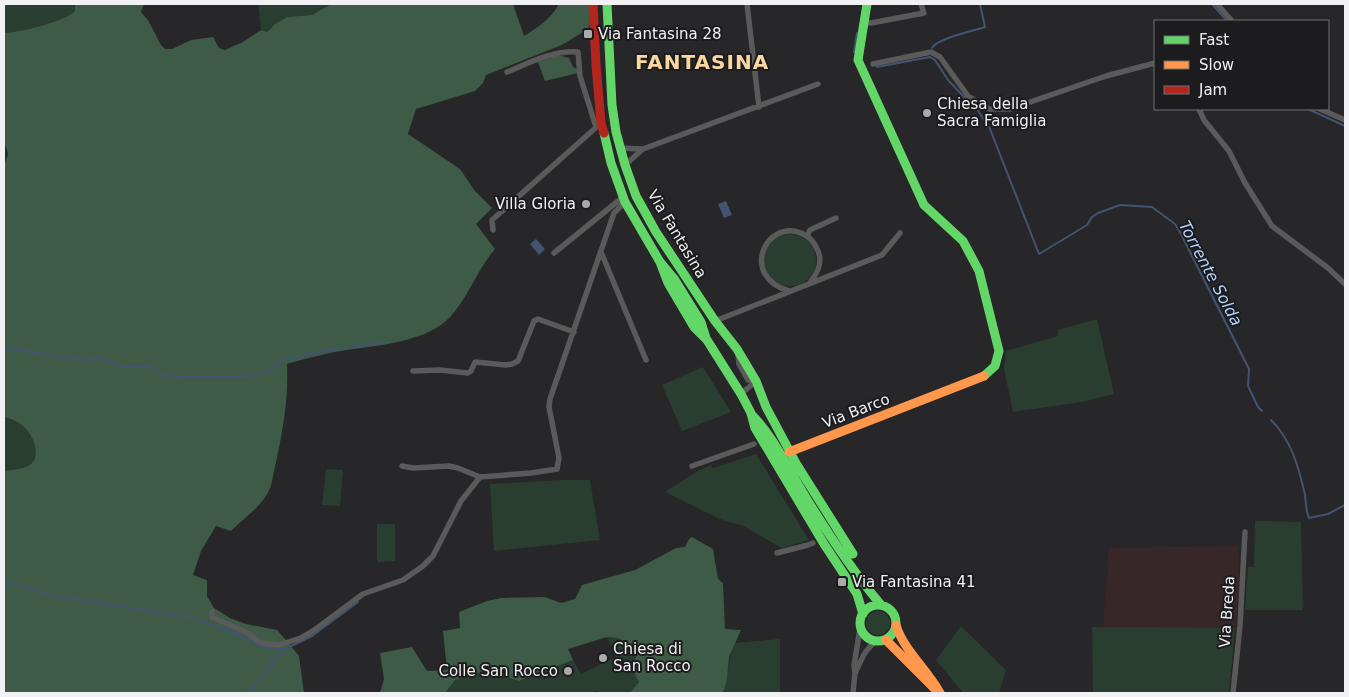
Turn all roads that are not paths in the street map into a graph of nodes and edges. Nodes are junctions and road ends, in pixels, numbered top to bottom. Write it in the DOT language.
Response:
graph roads {
  1 [pos="593,4"];
  2 [pos="607,4"];
  3 [pos="747,4"];
  4 [pos="867,4"];
  5 [pos="921,4"];
  6 [pos="1217,4"];
  7 [pos="1231,20"];
  8 [pos="864,22"];
  9 [pos="1154,63"];
  10 [pos="873,64"];
  11 [pos="506,72"];
  12 [pos="818,84"];
  13 [pos="760,107"];
  14 [pos="1199,110"];
  15 [pos="1322,110"];
  16 [pos="1345,120"];
  17 [pos="598,125"];
  18 [pos="620,148"];
  19 [pos="643,149"];
  20 [pos="625,165"];
  21 [pos="624,200"];
  22 [pos="836,218"];
  23 [pos="494,230"];
  24 [pos="900,233"];
  25 [pos="807,236"];
  26 [pos="601,252"];
  27 [pos="554,253"];
  28 [pos="810,282"];
  29 [pos="1345,284"];
  30 [pos="790,290"];
  31 [pos="714,321"];
  32 [pos="574,332"];
  33 [pos="737,349"];
  34 [pos="646,360"];
  35 [pos="413,371"];
  36 [pos="743,371"];
  37 [pos="756,380"];
  38 [pos="733,382"];
  39 [pos="740,394"];
  40 [pos="751,413"];
  41 [pos="754,444"];
  42 [pos="789,452"];
  43 [pos="402,466"];
  44 [pos="692,466"];
  45 [pos="480,476"];
  46 [pos="1245,532"];
  47 [pos="813,542"];
  48 [pos="777,553"];
  49 [pos="852,554"];
  50 [pos="881,606"];
  51 [pos="212,614"];
  52 [pos="862,614"];
  53 [pos="896,625"];
  54 [pos="860,629"];
  55 [pos="881,640"];
  56 [pos="855,673"];
  57 [pos="853,693"];
  58 [pos="940,693"];
  59 [pos="1233,693"];
  1 -- 17 [label="street, Via Fantasina"];
  2 -- 18 [label="street, Via Fantasina"];
  3 -- 13 [label="street"];
  4 -- 8 [label="street"];
  5 -- 8 [label="street"];
  6 -- 7 [label="street"];
  8 -- 42 [label="street, Via Barco"];
  9 -- 10 [label="street"];
  11 -- 17 [label="street"];
  12 -- 13 [label="street"];
  13 -- 19 [label="street"];
  14 -- 29 [label="street"];
  15 -- 16 [label="street"];
  17 -- 21 [label="street, Via Fantasina"];
  17 -- 23 [label="street"];
  18 -- 19 [label="street"];
  18 -- 20 [label="street, Via Fantasina"];
  19 -- 20 [label="street"];
  20 -- 31 [label="street, Via Fantasina"];
  21 -- 26 [label="street"];
  21 -- 27 [label="street"];
  21 -- 38 [label="street, Via Fantasina"];
  22 -- 25 [label="street"];
  24 -- 28 [label="street"];
  25 -- 28 [label="street"];
  25 -- 30 [label="street"];
  26 -- 32 [label="street"];
  26 -- 34 [label="street"];
  28 -- 30 [label="street"];
  30 -- 31 [label="street"];
  31 -- 33 [label="street, Via Fantasina"];
  32 -- 35 [label="street"];
  32 -- 45 [label="street"];
  33 -- 36 [label="street, Via Fantasina"];
  33 -- 37 [label="street, Via Fantasina"];
  36 -- 37 [label="street"];
  36 -- 38 [label="street"];
  37 -- 39 [label="street"];
  37 -- 42 [label="street"];
  38 -- 39 [label="street, Via Fantasina"];
  39 -- 40 [label="street, Via Fantasina"];
  40 -- 50 [label="street, Via Fantasina"];
  40 -- 52 [label="street, Via Fantasina"];
  41 -- 44 [label="street"];
  42 -- 49 [label="street"];
  43 -- 45 [label="street"];
  45 -- 51 [label="street"];
  46 -- 59 [label="street, Via Breda"];
  47 -- 48 [label="street"];
  50 -- 52 [label="street"];
  50 -- 53 [label="street"];
  52 -- 54 [label="street"];
  53 -- 55 [label="street"];
  53 -- 58 [label="street"];
  54 -- 55 [label="street"];
  54 -- 56 [label="street"];
  55 -- 56 [label="street"];
  55 -- 58 [label="street"];
  56 -- 57 [label="street"];
}
